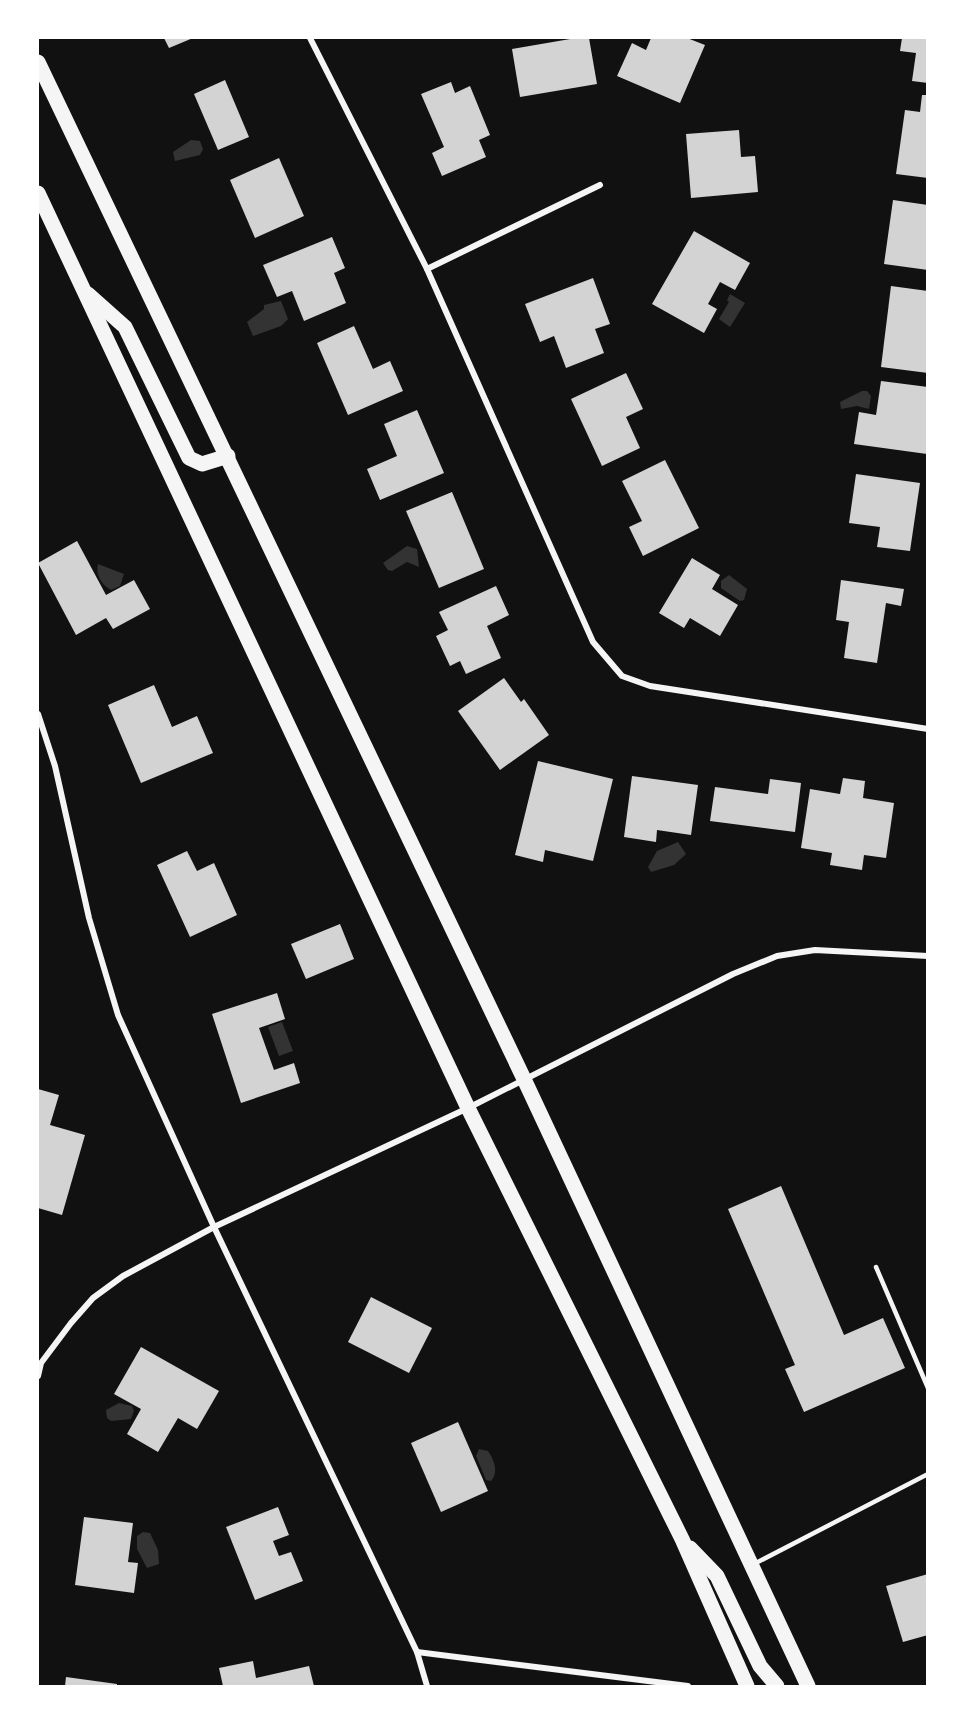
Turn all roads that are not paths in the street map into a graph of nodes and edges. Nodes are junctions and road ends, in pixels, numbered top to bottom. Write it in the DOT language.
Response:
graph roads {
  1 [pos="310,38"];
  2 [pos="38,62"];
  3 [pos="600,185"];
  4 [pos="38,193"];
  5 [pos="427,269"];
  6 [pos="84,290"];
  7 [pos="228,456"];
  8 [pos="38,714"];
  9 [pos="927,729"];
  10 [pos="927,955"];
  11 [pos="524,1079"];
  12 [pos="468,1108"];
  13 [pos="214,1227"];
  14 [pos="876,1267"];
  15 [pos="38,1376"];
  16 [pos="927,1388"];
  17 [pos="927,1474"];
  18 [pos="682,1539"];
  19 [pos="751,1565"];
  20 [pos="417,1652"];
  21 [pos="427,1686"];
  22 [pos="688,1686"];
  23 [pos="747,1686"];
  24 [pos="777,1686"];
  25 [pos="808,1686"];
  1 -- 5 [label="street"];
  2 -- 7 [label="main road"];
  3 -- 5 [label="street"];
  4 -- 6 [label="main road"];
  5 -- 9 [label="street"];
  6 -- 7 [label="main road"];
  6 -- 12 [label="main road"];
  7 -- 11 [label="main road"];
  8 -- 13 [label="street"];
  10 -- 11 [label="street"];
  11 -- 12 [label="street"];
  11 -- 19 [label="main road"];
  12 -- 13 [label="street"];
  12 -- 18 [label="main road"];
  13 -- 15 [label="street"];
  13 -- 20 [label="street"];
  14 -- 16 [label="lane"];
  17 -- 19 [label="lane"];
  18 -- 23 [label="main road"];
  18 -- 24 [label="main road"];
  19 -- 25 [label="main road"];
  20 -- 21 [label="street"];
  20 -- 22 [label="street"];
}
